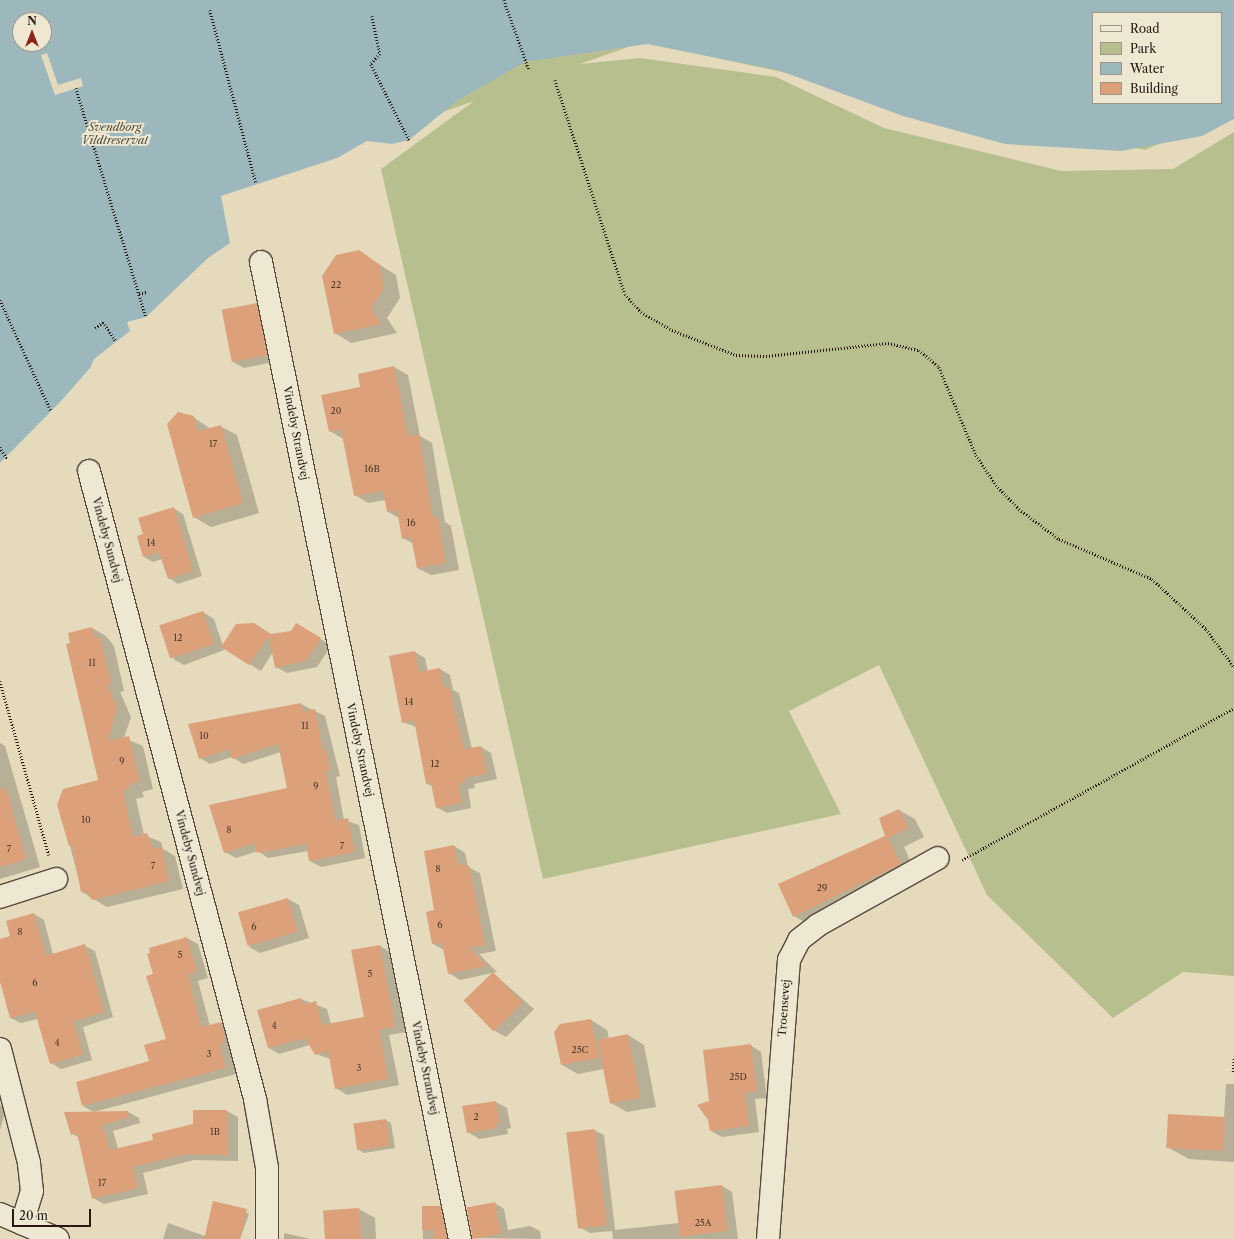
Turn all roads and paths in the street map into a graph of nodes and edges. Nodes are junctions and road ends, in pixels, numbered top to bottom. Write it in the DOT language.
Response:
graph roads {
  1 [pos="504,0"];
  2 [pos="210,10"];
  3 [pos="372,16"];
  4 [pos="529,70"];
  5 [pos="555,80"];
  6 [pos="76,88"];
  7 [pos="409,140"];
  8 [pos="256,183"];
  9 [pos="261,262"];
  10 [pos="147,292"];
  11 [pos="139,294"];
  12 [pos="0,300"];
  13 [pos="146,317"];
  14 [pos="95,328"];
  15 [pos="115,340"];
  16 [pos="51,411"];
  17 [pos="0,446"];
  18 [pos="7,459"];
  19 [pos="89,471"];
  20 [pos="1234,667"];
  21 [pos="0,681"];
  22 [pos="1234,708"];
  23 [pos="938,858"];
  24 [pos="56,879"];
  25 [pos="0,897"];
  26 [pos="0,1049"];
  27 [pos="1234,1058"];
  28 [pos="1233,1072"];
  29 [pos="0,1214"];
  30 [pos="22,1223"];
  31 [pos="58,1239"];
  32 [pos="267,1239"];
  33 [pos="460,1239"];
  34 [pos="768,1239"];
  1 -- 4 [label="path"];
  2 -- 8 [label="path"];
  3 -- 7 [label="path"];
  5 -- 20 [label="path"];
  6 -- 11 [label="path"];
  9 -- 33 [label="street, Vindeby Strandvej"];
  10 -- 11 [label="path"];
  11 -- 13 [label="path"];
  12 -- 16 [label="path"];
  14 -- 15 [label="path"];
  17 -- 18 [label="path"];
  19 -- 32 [label="street, Vindeby Sundvej"];
  21 -- 24 [label="path"];
  22 -- 23 [label="path"];
  23 -- 34 [label="street, Troensevej"];
  24 -- 25 [label="street"];
  26 -- 30 [label="street"];
  27 -- 28 [label="path"];
  29 -- 30 [label="street"];
  30 -- 31 [label="street"];
}
